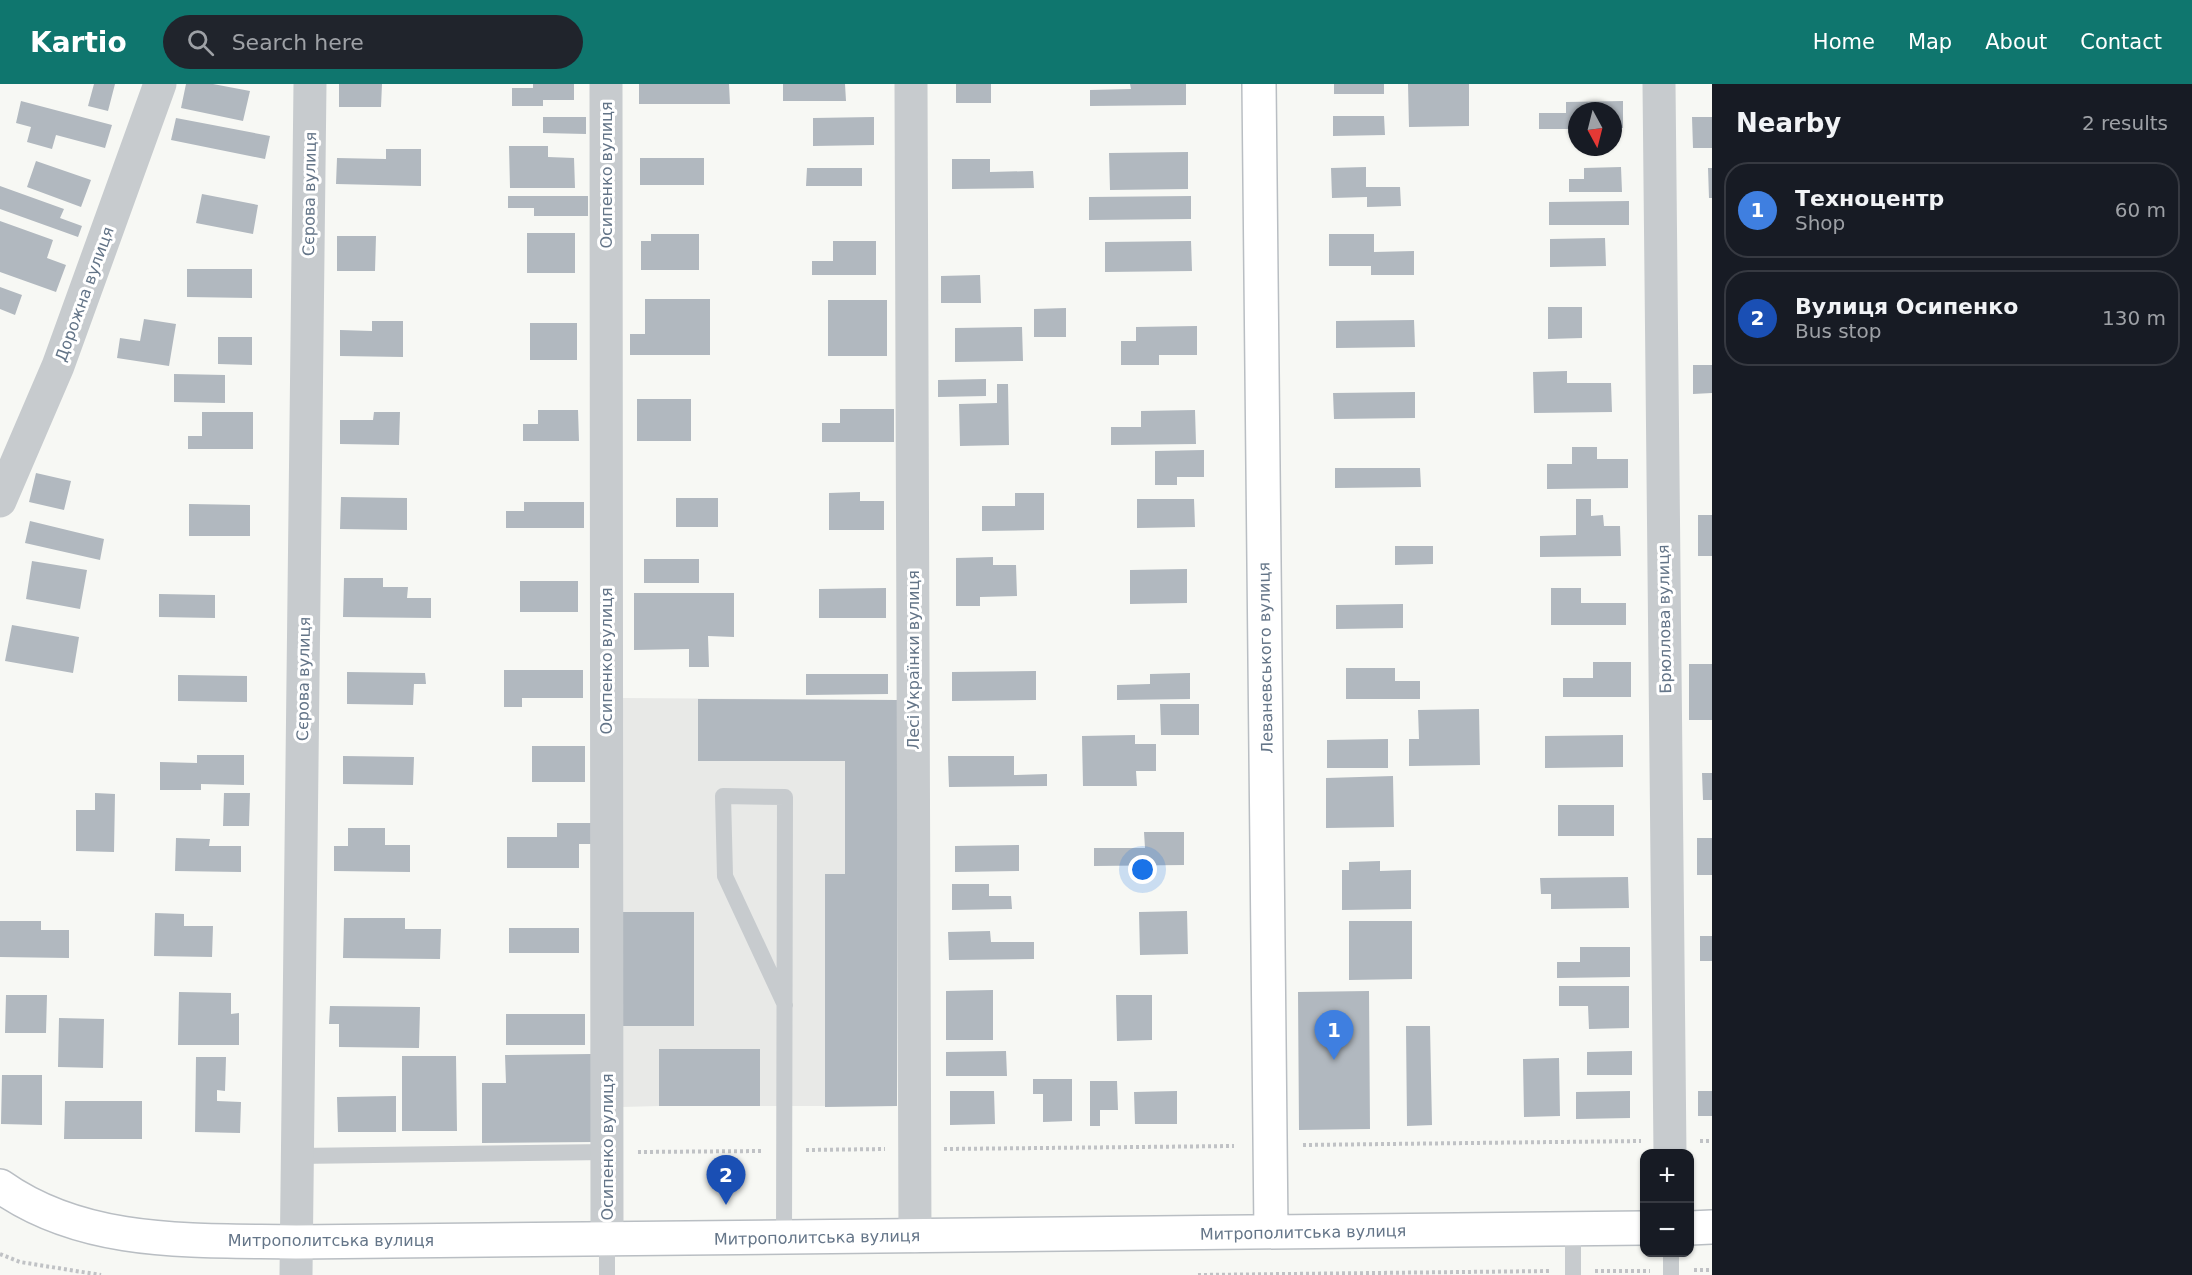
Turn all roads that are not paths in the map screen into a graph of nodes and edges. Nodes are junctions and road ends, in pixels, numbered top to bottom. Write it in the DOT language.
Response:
graph roads {
  1 [pos="159,84"];
  2 [pos="310,84"];
  3 [pos="606,84"];
  4 [pos="911,84"];
  5 [pos="1259,84"];
  6 [pos="1659,84"];
  7 [pos="0,501"];
  8 [pos="785,1005"];
  9 [pos="1670,1147"];
  10 [pos="607,1152"];
  11 [pos="297,1156"];
  12 [pos="0,1186"];
  13 [pos="1712,1227"];
  14 [pos="1640,1228"];
  15 [pos="1694,1228"];
  16 [pos="1573,1229"];
  17 [pos="1271,1232"];
  18 [pos="915,1236"];
  19 [pos="784,1237"];
  20 [pos="607,1239"];
  21 [pos="296,1242"];
  22 [pos="1671,1257"];
  23 [pos="1573,1273"];
  24 [pos="1671,1273"];
  25 [pos="296,1275"];
  26 [pos="607,1275"];
  1 -- 7 [label="street, Дорожна вулиця"];
  2 -- 11 [label="street, Сєрова вулиця"];
  3 -- 10 [label="street, Осипенко вулиця"];
  4 -- 18 [label="street, Лесі Українки вулиця"];
  5 -- 17 [label="main road, Леваневського вулиця"];
  6 -- 9 [label="street, Брюллова вулиця"];
  8 -- 8 [label="lane"];
  8 -- 19 [label="lane"];
  10 -- 11 [label="lane"];
  10 -- 20 [label="street, Осипенко вулиця"];
  11 -- 21 [label="street, Сєрова вулиця"];
  12 -- 21 [label="main road, Митрополитська вулиця"];
  13 -- 15 [label="main road"];
  14 -- 16 [label="main road, Митрополитська вулиця"];
  16 -- 17 [label="main road, Митрополитська вулиця"];
  16 -- 23 [label="lane"];
  17 -- 18 [label="main road, Митрополитська вулиця"];
  18 -- 19 [label="main road, Митрополитська вулиця"];
  19 -- 20 [label="main road, Митрополитська вулиця"];
  20 -- 21 [label="main road, Митрополитська вулиця"];
  20 -- 26 [label="lane"];
  21 -- 25 [label="street, Сєрова вулиця"];
  22 -- 24 [label="lane"];
}
